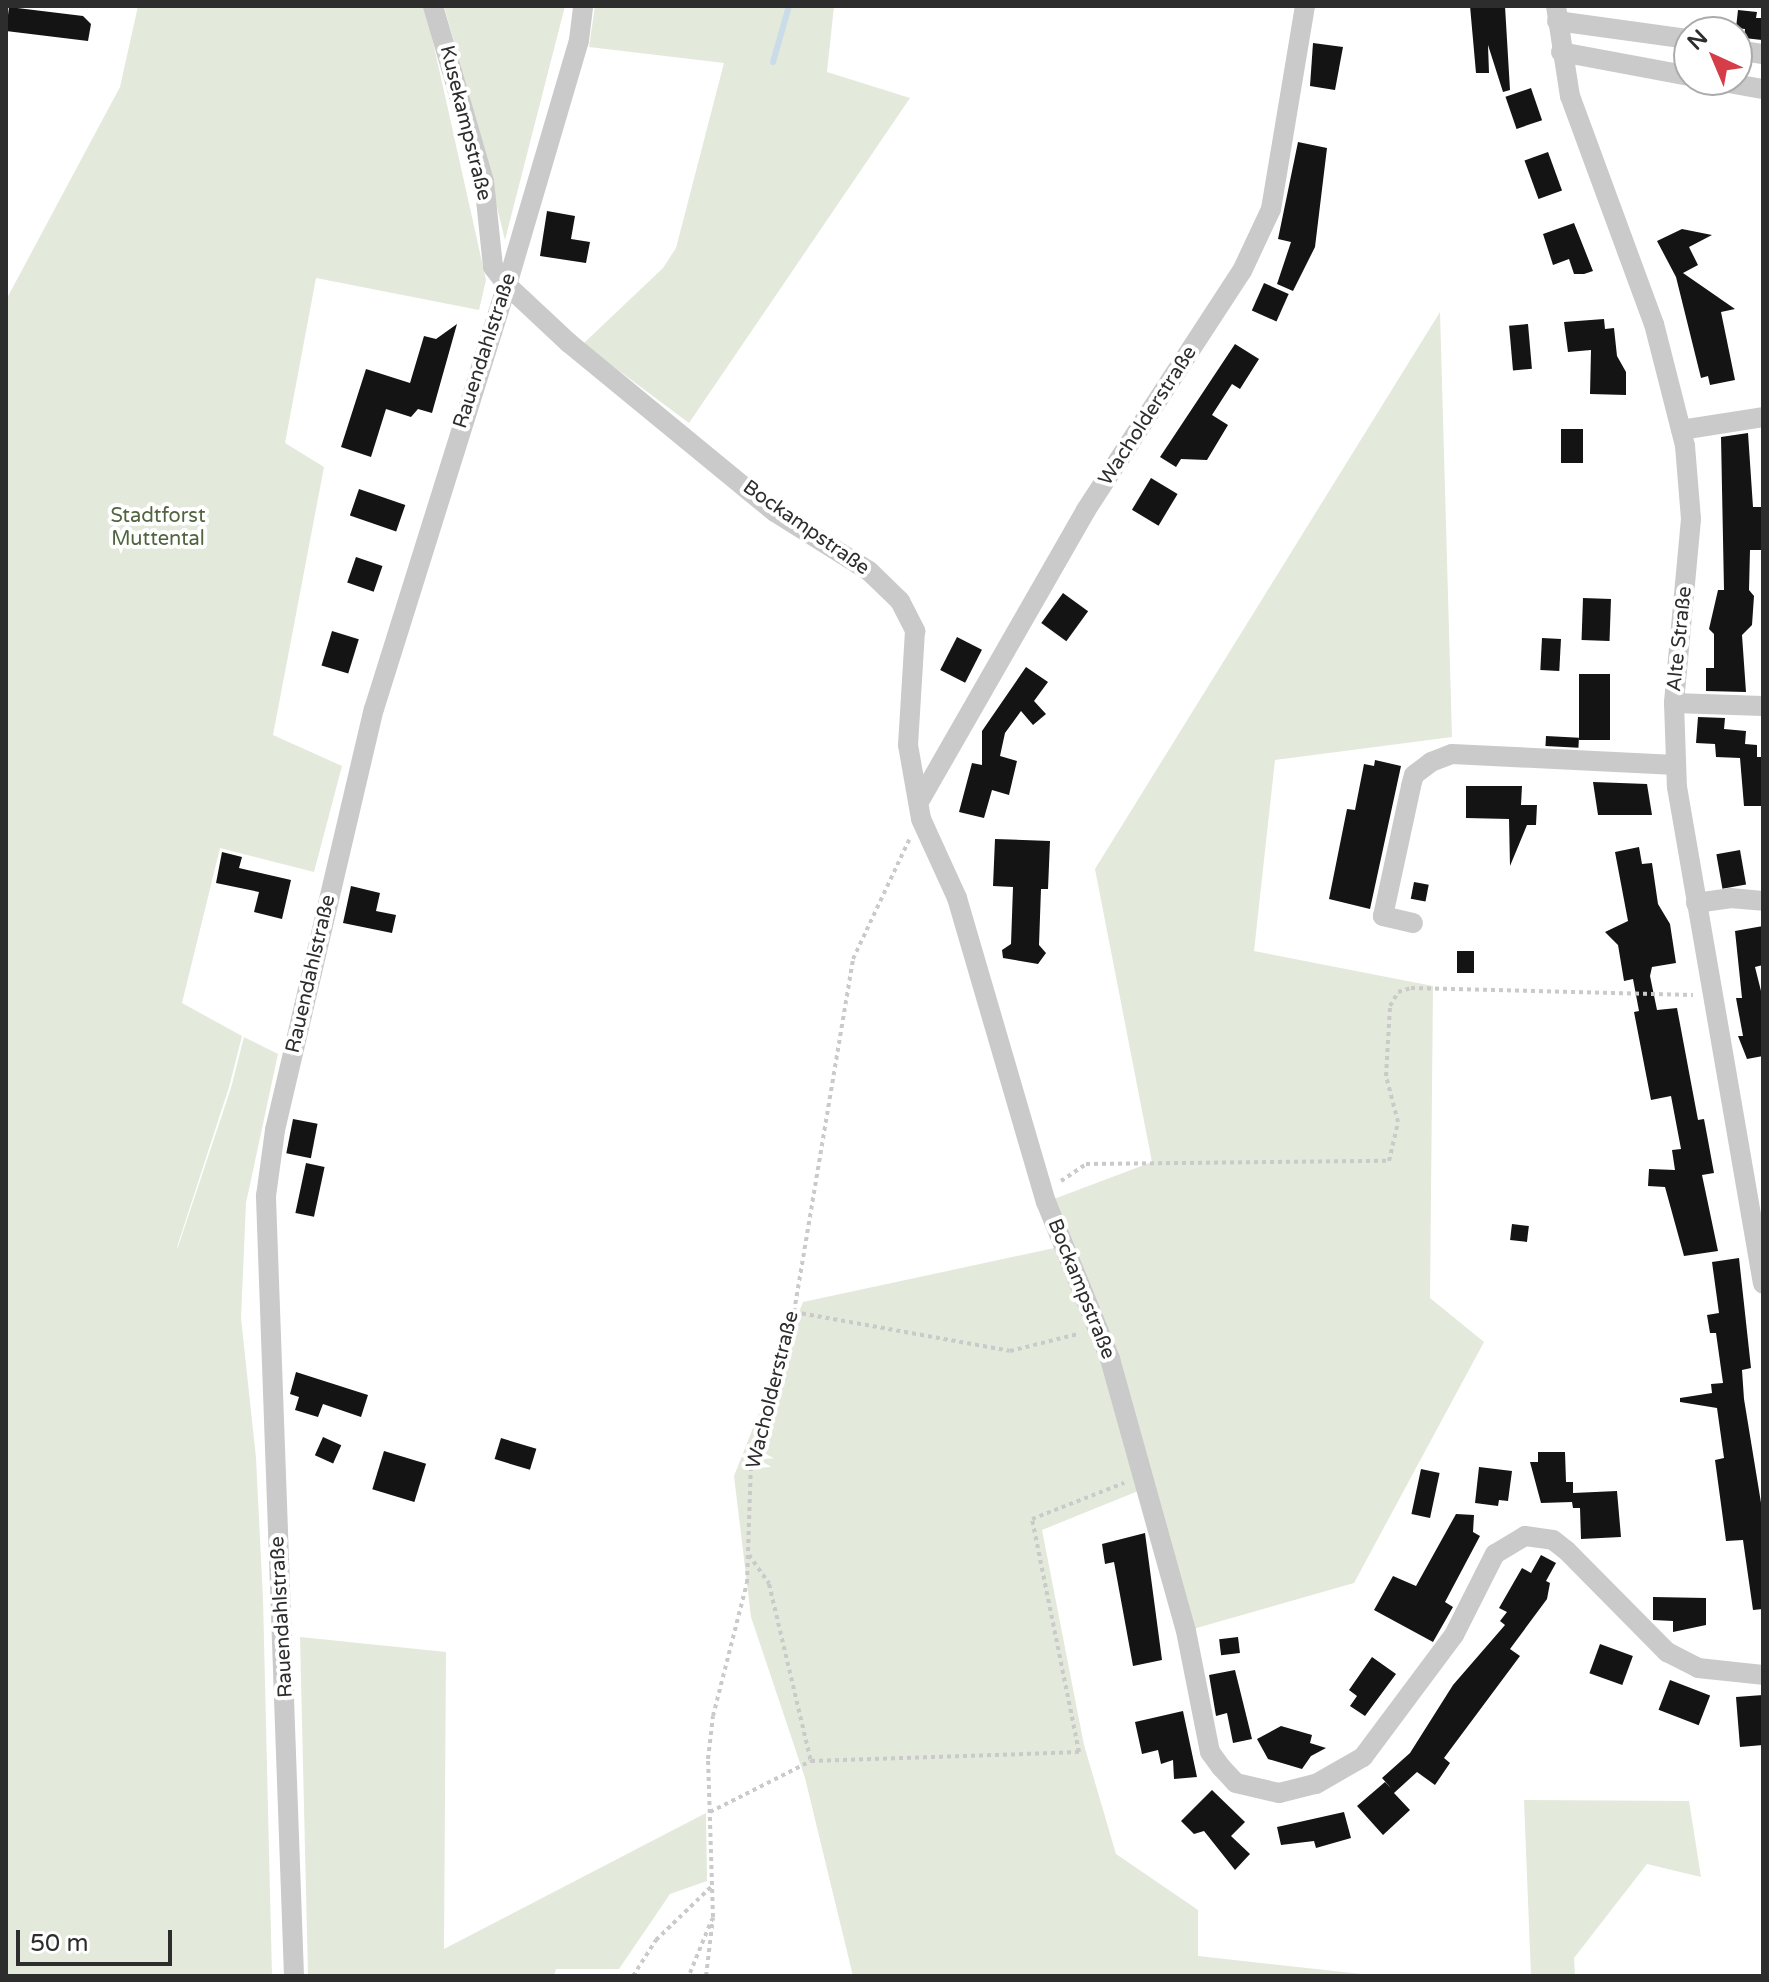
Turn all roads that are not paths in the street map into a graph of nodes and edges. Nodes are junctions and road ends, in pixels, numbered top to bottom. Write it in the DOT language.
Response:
graph roads {
  1 [pos="433,6"];
  2 [pos="583,6"];
  3 [pos="1305,6"];
  4 [pos="1556,14"];
  5 [pos="1673,36"];
  6 [pos="1561,52"];
  7 [pos="1673,73"];
  8 [pos="507,285"];
  9 [pos="1763,417"];
  10 [pos="1681,430"];
  11 [pos="1674,703"];
  12 [pos="1763,706"];
  13 [pos="1676,765"];
  14 [pos="921,810"];
  15 [pos="1763,901"];
  16 [pos="1696,903"];
  17 [pos="1413,923"];
  18 [pos="1763,1284"];
  19 [pos="1763,1675"];
  20 [pos="294,1976"];
  1 -- 8 [label="street, Kusekampstraße"];
  2 -- 8 [label="street, Rauendahlstraße"];
  3 -- 14 [label="street, Wacholderstraße"];
  4 -- 5 [label="street"];
  4 -- 6 [label="street, Alte Straße"];
  6 -- 7 [label="street"];
  6 -- 10 [label="street, Alte Straße"];
  8 -- 14 [label="street, Bockampstraße"];
  8 -- 20 [label="street, Rauendahlstraße"];
  9 -- 10 [label="street"];
  10 -- 11 [label="street, Alte Straße"];
  11 -- 12 [label="street"];
  11 -- 13 [label="street, Alte Straße"];
  13 -- 16 [label="street, Alte Straße"];
  13 -- 17 [label="street"];
  14 -- 19 [label="street, Bockampstraße"];
  15 -- 16 [label="street"];
  16 -- 18 [label="street, Alte Straße"];
}
